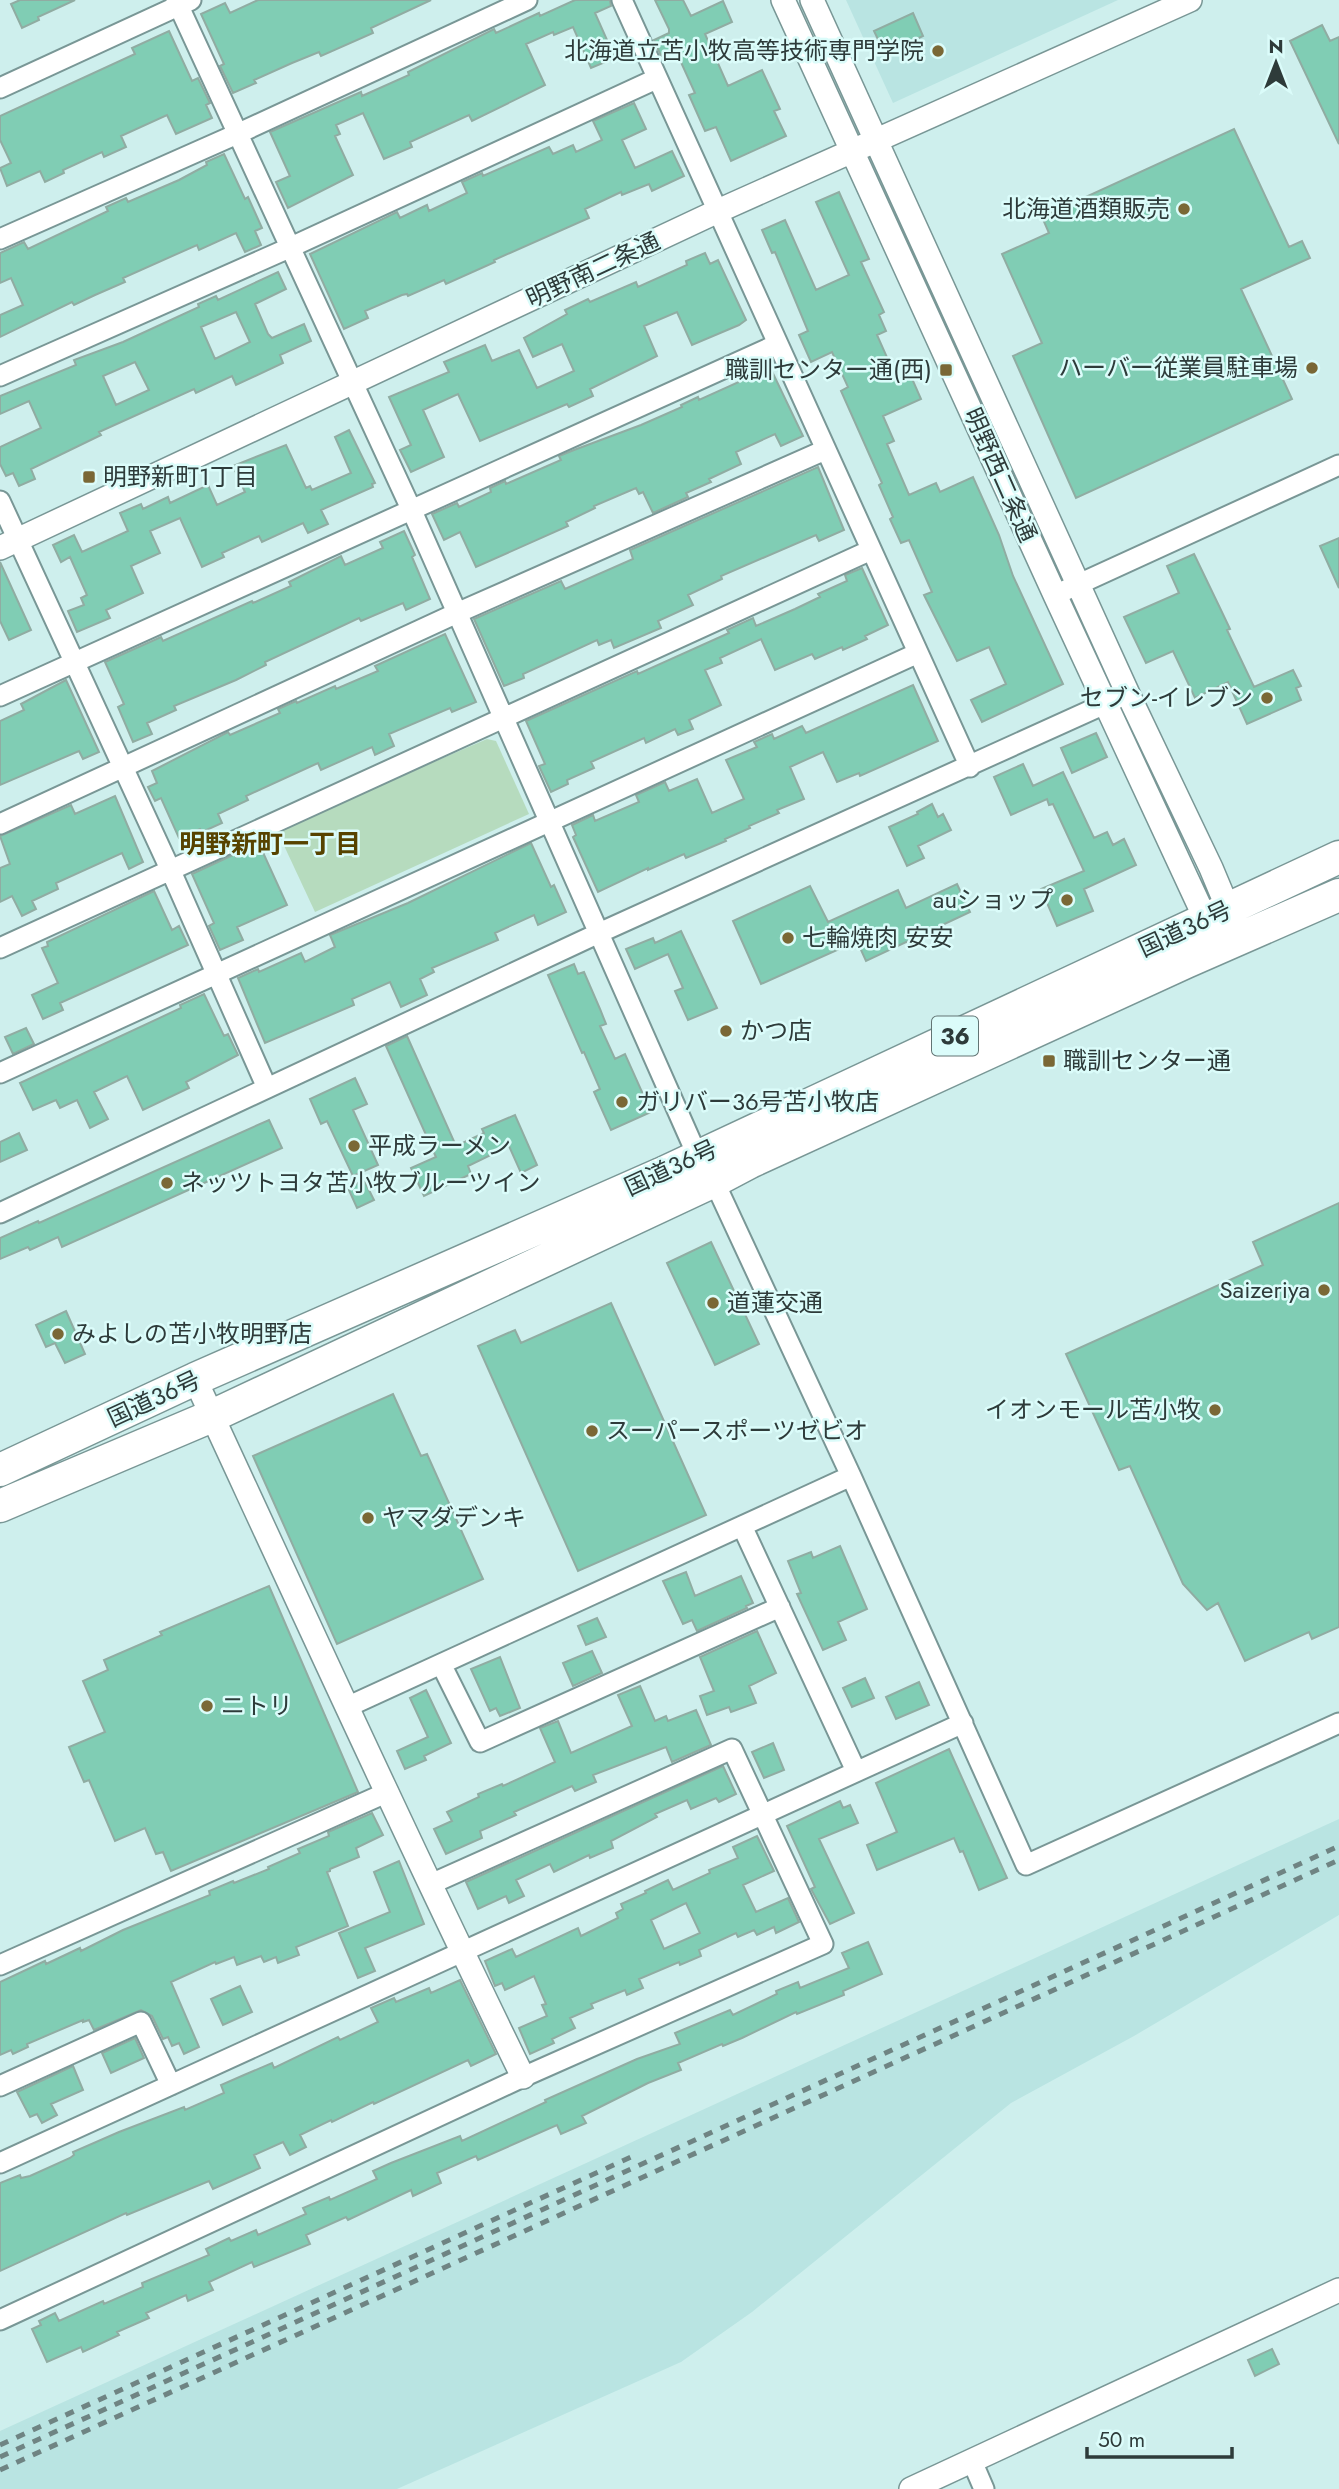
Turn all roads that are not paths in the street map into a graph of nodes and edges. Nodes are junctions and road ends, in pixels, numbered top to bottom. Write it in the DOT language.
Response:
graph roads {
  1 [pos="527,0"];
  2 [pos="622,0"];
  3 [pos="783,0"];
  4 [pos="812,0"];
  5 [pos="1190,0"];
  6 [pos="182,2"];
  7 [pos="656,79"];
  8 [pos="0,88"];
  9 [pos="237,134"];
  10 [pos="876,140"];
  11 [pos="852,150"];
  12 [pos="718,211"];
  13 [pos="0,239"];
  14 [pos="289,248"];
  15 [pos="778,344"];
  16 [pos="0,376"];
  17 [pos="351,383"];
  18 [pos="825,450"];
  19 [pos="1339,466"];
  20 [pos="0,501"];
  21 [pos="412,511"];
  22 [pos="9,544"];
  23 [pos="871,550"];
  24 [pos="1078,585"];
  25 [pos="1055,595"];
  26 [pos="457,613"];
  27 [pos="918,653"];
  28 [pos="74,661"];
  29 [pos="1128,694"];
  30 [pos="0,696"];
  31 [pos="1105,704"];
  32 [pos="505,718"];
  33 [pos="970,767"];
  34 [pos="123,768"];
  35 [pos="548,820"];
  36 [pos="0,824"];
  37 [pos="1339,857"];
  38 [pos="170,869"];
  39 [pos="1339,895"];
  40 [pos="1217,914"];
  41 [pos="599,933"];
  42 [pos="1230,944"];
  43 [pos="0,948"];
  44 [pos="218,973"];
  45 [pos="0,1073"];
  46 [pos="267,1088"];
  47 [pos="697,1155"];
  48 [pos="714,1181"];
  49 [pos="0,1213"];
  50 [pos="195,1379"];
  51 [pos="212,1416"];
  52 [pos="0,1470"];
  53 [pos="850,1476"];
  54 [pos="0,1506"];
  55 [pos="742,1526"];
  56 [pos="780,1607"];
  57 [pos="441,1664"];
  58 [pos="347,1707"];
  59 [pos="963,1723"];
  60 [pos="1339,1723"];
  61 [pos="856,1772"];
  62 [pos="388,1792"];
  63 [pos="763,1814"];
  64 [pos="431,1884"];
  65 [pos="462,1952"];
  66 [pos="0,1965"];
  67 [pos="523,2077"];
  68 [pos="171,2085"];
  69 [pos="0,2086"];
  70 [pos="0,2163"];
  71 [pos="1339,2290"];
  72 [pos="0,2320"];
  73 [pos="972,2461"];
  74 [pos="911,2489"];
  75 [pos="984,2489"];
  1 -- 9 [label="street"];
  2 -- 7 [label="street"];
  3 -- 11 [label="street, 明野西二条通"];
  4 -- 10 [label="street, 明野西二条通"];
  5 -- 10 [label="street, 明野南二条通"];
  6 -- 8 [label="street"];
  6 -- 9 [label="street"];
  7 -- 12 [label="street"];
  7 -- 14 [label="street"];
  9 -- 13 [label="street"];
  9 -- 14 [label="street"];
  10 -- 11 [label="street, 明野南二条通"];
  10 -- 24 [label="street, 明野西二条通"];
  11 -- 12 [label="street, 明野南二条通"];
  11 -- 25 [label="street, 明野西二条通"];
  12 -- 15 [label="street"];
  12 -- 17 [label="street, 明野南二条通"];
  14 -- 16 [label="street"];
  14 -- 17 [label="street"];
  15 -- 18 [label="street"];
  15 -- 21 [label="street"];
  17 -- 21 [label="street"];
  17 -- 22 [label="street, 明野南二条通"];
  18 -- 23 [label="street"];
  18 -- 26 [label="street"];
  19 -- 24 [label="street"];
  20 -- 22 [label="street"];
  21 -- 26 [label="street"];
  21 -- 28 [label="street"];
  22 -- 28 [label="street"];
  23 -- 27 [label="street"];
  23 -- 32 [label="street"];
  24 -- 25 [label="street"];
  24 -- 29 [label="street, 明野西二条通"];
  25 -- 31 [label="street, 明野西二条通"];
  26 -- 32 [label="street"];
  26 -- 34 [label="street"];
  27 -- 33 [label="street"];
  27 -- 35 [label="street"];
  28 -- 30 [label="street"];
  28 -- 34 [label="street"];
  29 -- 31 [label="street"];
  29 -- 40 [label="street, 明野西二条通"];
  31 -- 33 [label="street"];
  31 -- 40 [label="street, 明野西二条通"];
  32 -- 35 [label="street"];
  32 -- 38 [label="street"];
  33 -- 41 [label="street"];
  34 -- 36 [label="street"];
  34 -- 38 [label="street"];
  35 -- 41 [label="street"];
  35 -- 44 [label="street"];
  37 -- 40 [label="highway, 国道36号 / 36"];
  38 -- 43 [label="street"];
  38 -- 44 [label="street"];
  39 -- 42 [label="highway, 国道36号 / 36"];
  40 -- 42 [label="street, 明野西二条通"];
  40 -- 47 [label="highway, 国道36号 / 36"];
  41 -- 46 [label="street"];
  41 -- 47 [label="street"];
  42 -- 48 [label="highway, 国道36号 / 36"];
  44 -- 45 [label="street"];
  44 -- 46 [label="street"];
  46 -- 49 [label="street"];
  47 -- 48 [label="street"];
  47 -- 50 [label="highway, 国道36号 / 36"];
  48 -- 51 [label="highway, 国道36号 / 36"];
  48 -- 53 [label="street"];
  50 -- 51 [label="street"];
  50 -- 52 [label="highway, 国道36号 / 36"];
  51 -- 54 [label="highway, 国道36号 / 36"];
  51 -- 58 [label="street"];
  53 -- 55 [label="street"];
  53 -- 59 [label="street"];
  55 -- 56 [label="street"];
  55 -- 57 [label="street"];
  56 -- 57 [label="street"];
  56 -- 61 [label="street"];
  57 -- 58 [label="street"];
  58 -- 62 [label="street"];
  59 -- 60 [label="street"];
  59 -- 61 [label="street"];
  61 -- 63 [label="street"];
  62 -- 64 [label="street"];
  62 -- 66 [label="street"];
  63 -- 64 [label="street"];
  63 -- 65 [label="street"];
  63 -- 67 [label="street"];
  64 -- 65 [label="street"];
  65 -- 67 [label="street"];
  65 -- 68 [label="street"];
  67 -- 72 [label="street"];
  68 -- 69 [label="street"];
  68 -- 70 [label="street"];
  71 -- 73 [label="street"];
  73 -- 74 [label="street"];
  73 -- 75 [label="street"];
}
